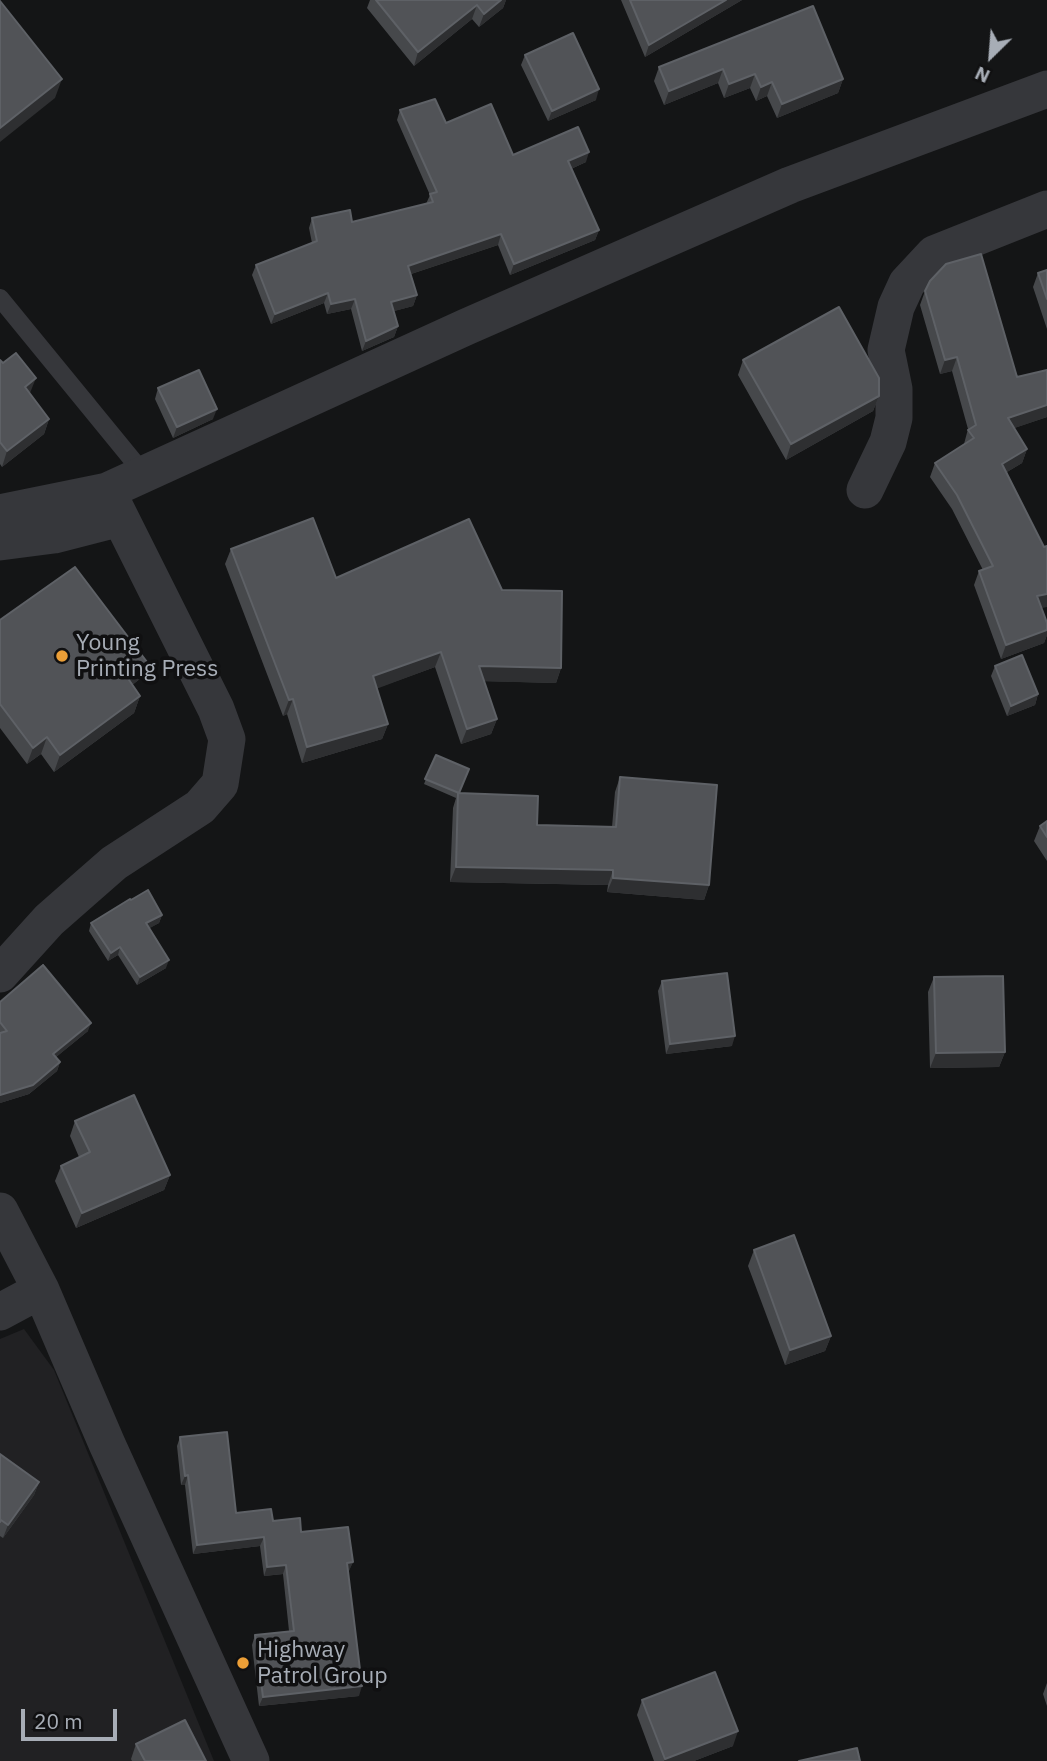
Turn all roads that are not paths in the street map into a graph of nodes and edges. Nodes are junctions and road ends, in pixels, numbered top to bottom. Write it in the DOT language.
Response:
graph roads {
  1 [pos="1047,89"];
  2 [pos="1047,209"];
  3 [pos="0,298"];
  4 [pos="144,474"];
  5 [pos="865,490"];
  6 [pos="114,504"];
  7 [pos="0,513"];
  8 [pos="0,542"];
  9 [pos="0,974"];
  10 [pos="0,1211"];
  11 [pos="41,1290"];
  12 [pos="0,1312"];
  13 [pos="251,1761"];
  1 -- 4 [label="street"];
  2 -- 5 [label="street"];
  3 -- 4 [label="lane"];
  4 -- 6 [label="street"];
  6 -- 7 [label="street"];
  6 -- 8 [label="street"];
  6 -- 9 [label="street"];
  10 -- 11 [label="street"];
  11 -- 12 [label="street"];
  11 -- 13 [label="street"];
}
